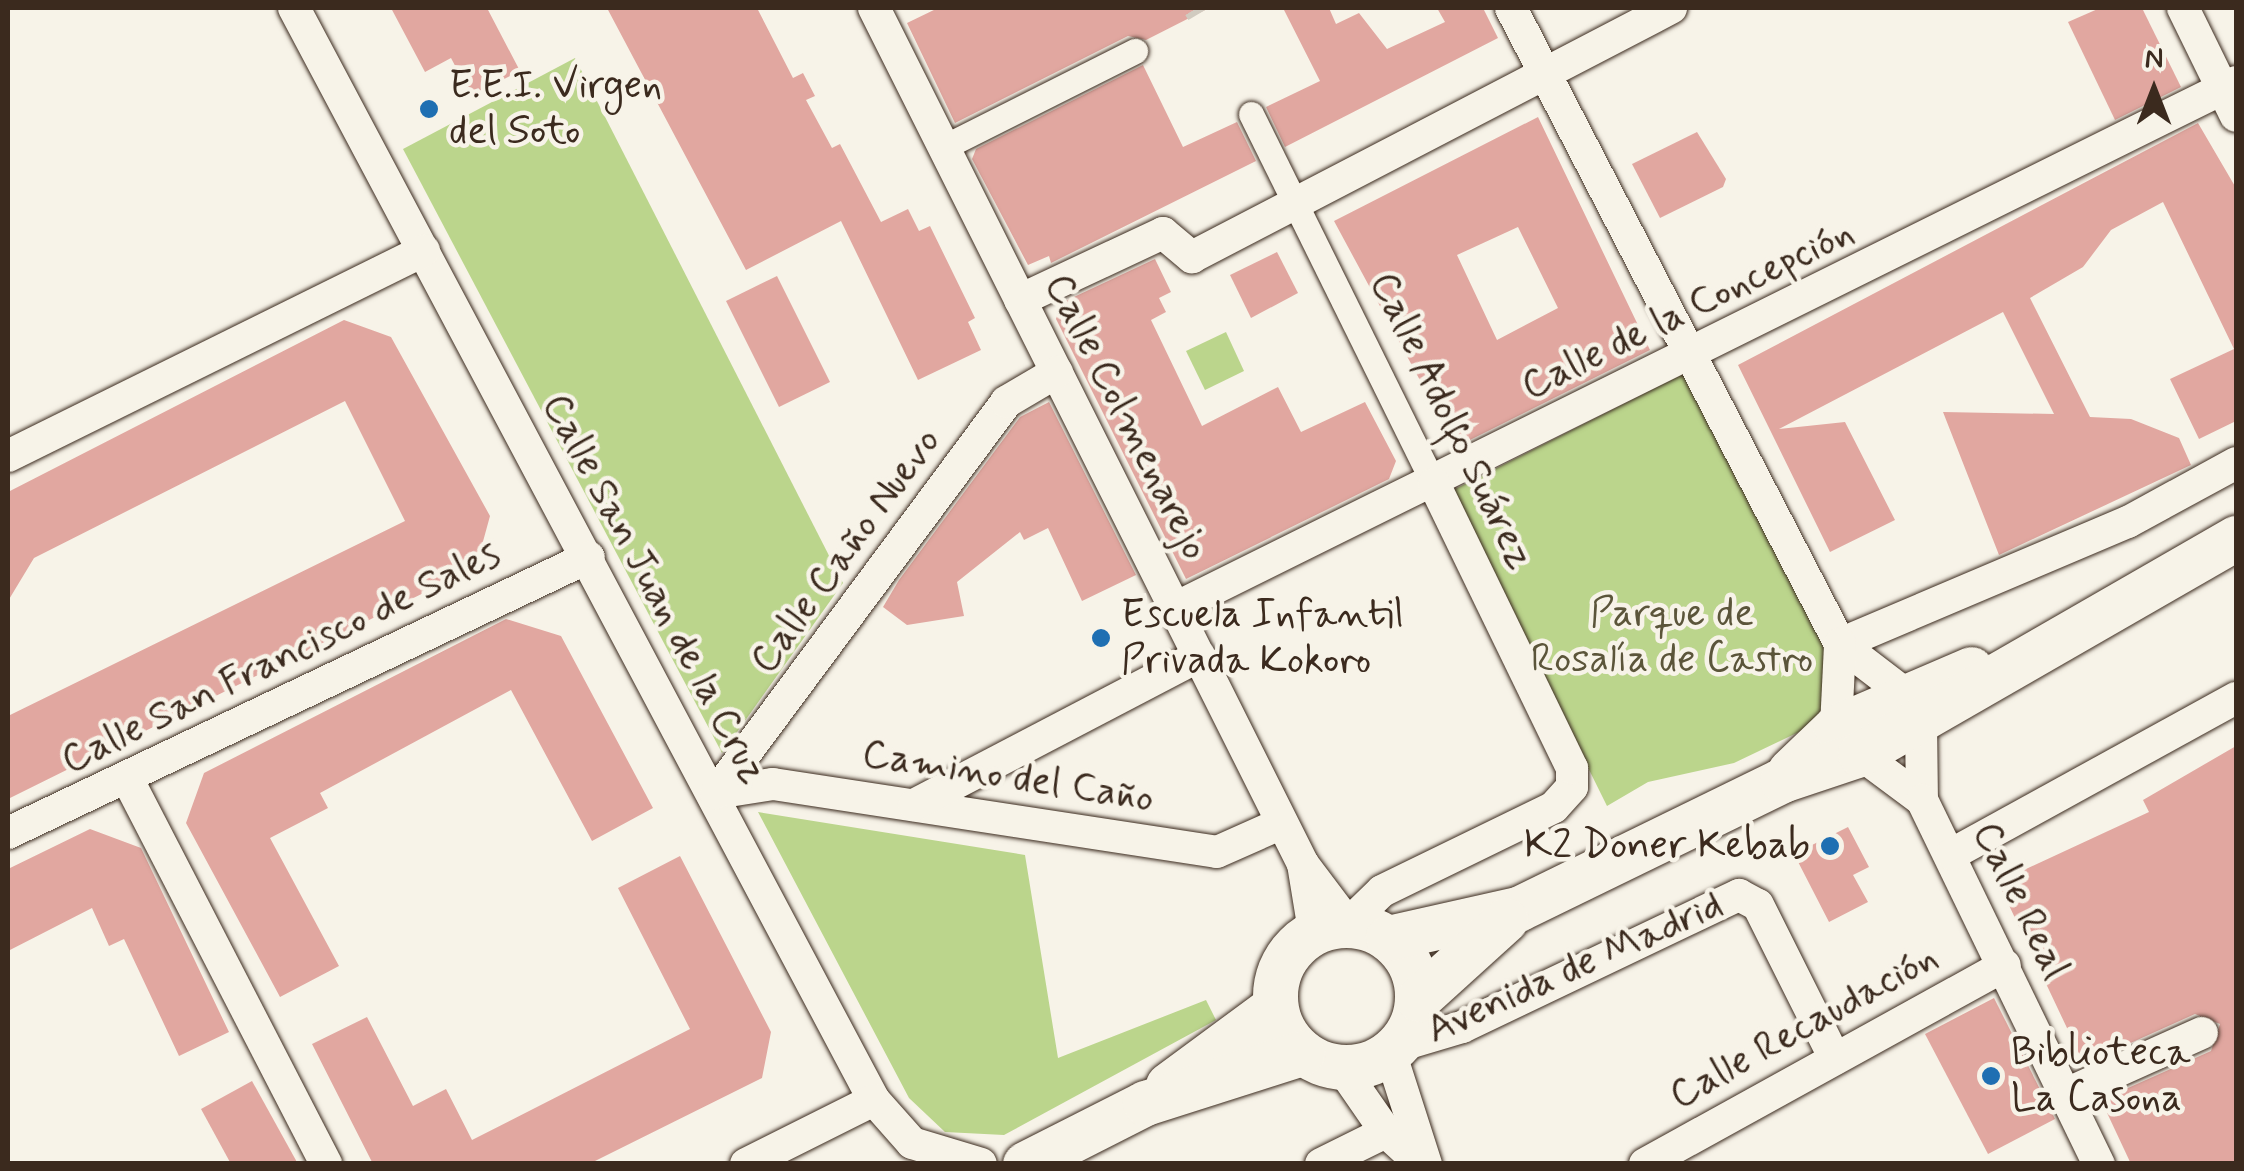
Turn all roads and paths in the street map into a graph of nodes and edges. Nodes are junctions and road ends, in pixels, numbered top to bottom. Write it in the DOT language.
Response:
graph roads {
  1 [pos="294,8"];
  2 [pos="1511,8"];
  3 [pos="1671,8"];
  4 [pos="2184,8"];
  5 [pos="885,11"];
  6 [pos="1135,51"];
  7 [pos="1544,72"];
  8 [pos="2232,96"];
  9 [pos="1251,114"];
  10 [pos="944,148"];
  11 [pos="1299,202"];
  12 [pos="424,250"];
  13 [pos="1020,300"];
  14 [pos="1688,359"];
  15 [pos="1057,372"];
  16 [pos="8,456"];
  17 [pos="2236,464"];
  18 [pos="1434,484"];
  19 [pos="2229,547"];
  20 [pos="589,557"];
  21 [pos="1175,608"];
  22 [pos="1840,644"];
  23 [pos="1198,656"];
  24 [pos="2236,698"];
  25 [pos="1913,708"];
  26 [pos="1848,741"];
  27 [pos="128,780"];
  28 [pos="716,793"];
  29 [pos="1922,800"];
  30 [pos="914,805"];
  31 [pos="1282,824"];
  32 [pos="8,833"];
  33 [pos="1952,854"];
  34 [pos="1518,909"];
  35 [pos="1350,931"];
  36 [pos="2005,966"];
  37 [pos="1418,999"];
  38 [pos="1275,1006"];
  39 [pos="2202,1033"];
  40 [pos="1394,1049"];
  41 [pos="1835,1059"];
  42 [pos="1321,1060"];
  43 [pos="2066,1094"];
  44 [pos="874,1100"];
  45 [pos="1145,1103"];
  46 [pos="1386,1132"];
  47 [pos="1656,1161"];
  48 [pos="326,1164"];
  49 [pos="746,1164"];
  50 [pos="981,1164"];
  51 [pos="1025,1164"];
  52 [pos="1322,1164"];
  53 [pos="1423,1164"];
  54 [pos="2099,1164"];
  1 -- 12 [label="street, Calle San Juan de la Cruz"];
  2 -- 7 [label="street"];
  3 -- 7 [label="street"];
  4 -- 8 [label="street"];
  5 -- 10 [label="street, Calle Colmenarejo"];
  6 -- 10 [label="street"];
  7 -- 11 [label="street"];
  7 -- 14 [label="street"];
  8 -- 14 [label="street, Calle de la Concepción"];
  9 -- 11 [label="street, Calle Adolfo Suárez"];
  10 -- 13 [label="street, Calle Colmenarejo"];
  11 -- 13 [label="street"];
  11 -- 18 [label="street, Calle Adolfo Suárez"];
  12 -- 16 [label="street"];
  12 -- 20 [label="street, Calle San Juan de la Cruz"];
  13 -- 15 [label="street, Calle Colmenarejo"];
  14 -- 18 [label="street, Calle de la Concepción"];
  14 -- 22 [label="street"];
  15 -- 21 [label="street, Calle Colmenarejo"];
  15 -- 28 [label="street, Calle Caño Nuevo"];
  17 -- 22 [label="street"];
  18 -- 21 [label="street, Calle de la Concepción"];
  18 -- 35 [label="street, Calle Adolfo Suárez"];
  19 -- 25 [label="main road, Avenida de Madrid"];
  20 -- 27 [label="street, Calle San Francisco de Sales"];
  20 -- 28 [label="street, Calle San Juan de la Cruz"];
  21 -- 23 [label="street, Calle Colmenarejo"];
  22 -- 25 [label="street"];
  22 -- 26 [label="street"];
  23 -- 30 [label="street"];
  23 -- 31 [label="street, Calle Colmenarejo"];
  24 -- 33 [label="street"];
  25 -- 26 [label="main road, Avenida de Madrid"];
  25 -- 29 [label="street, Calle Real"];
  26 -- 29 [label="street, Calle Real"];
  26 -- 34 [label="main road, Avenida de Madrid"];
  27 -- 32 [label="street, Calle San Francisco de Sales"];
  27 -- 48 [label="street"];
  28 -- 30 [label="street, Camino del Caño"];
  28 -- 44 [label="street, Calle San Juan de la Cruz"];
  29 -- 33 [label="street, Calle Real"];
  30 -- 31 [label="street, Camino del Caño"];
  31 -- 35 [label="street, Calle Colmenarejo"];
  33 -- 36 [label="street, Calle Real"];
  34 -- 35 [label="main road, Avenida de Madrid"];
  34 -- 37 [label="main road, Avenida de Madrid"];
  35 -- 37 [label="main road"];
  35 -- 38 [label="main road"];
  36 -- 41 [label="street, Calle Recaudación"];
  36 -- 43 [label="street, Calle Real"];
  37 -- 40 [label="main road"];
  38 -- 42 [label="main road"];
  38 -- 45 [label="main road"];
  39 -- 43 [label="street"];
  40 -- 41 [label="street, Avenida de Madrid"];
  40 -- 42 [label="main road"];
  40 -- 53 [label="street"];
  41 -- 47 [label="street, Calle Recaudación"];
  42 -- 45 [label="main road"];
  42 -- 46 [label="street"];
  43 -- 54 [label="street, Calle Real"];
  44 -- 49 [label="street"];
  44 -- 50 [label="street, Calle San Juan de la Cruz"];
  45 -- 51 [label="main road"];
  46 -- 52 [label="street"];
  46 -- 53 [label="street"];
}
